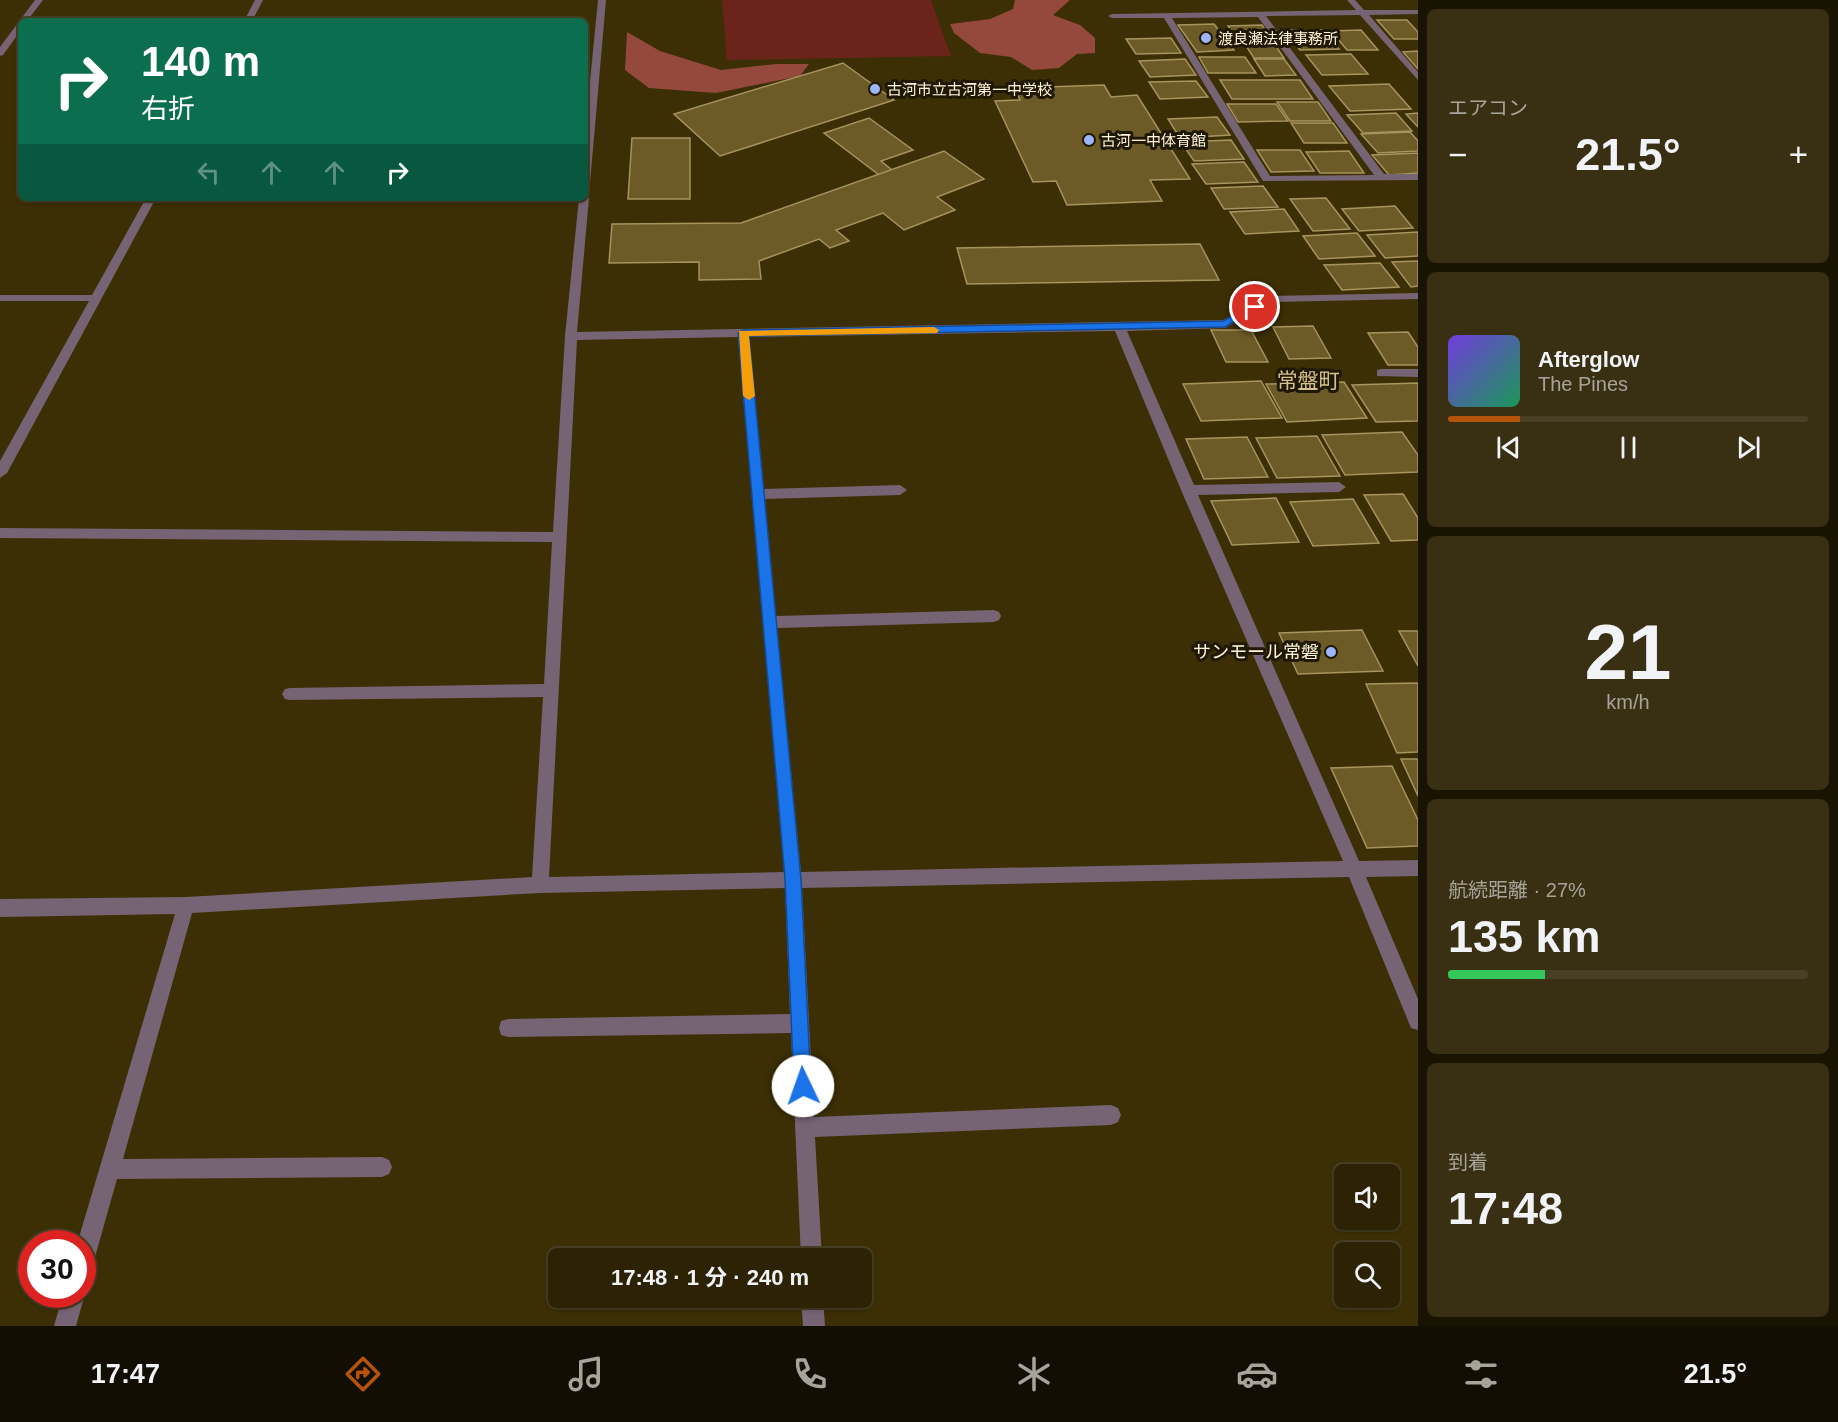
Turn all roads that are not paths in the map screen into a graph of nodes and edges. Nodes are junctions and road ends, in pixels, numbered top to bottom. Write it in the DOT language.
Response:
graph roads {
  1 [pos="39,0"];
  2 [pos="259,0"];
  3 [pos="602,0"];
  4 [pos="1351,0"];
  5 [pos="1418,12"];
  6 [pos="1361,13"];
  7 [pos="1260,14"];
  8 [pos="1166,15"];
  9 [pos="1112,16"];
  10 [pos="26,18"];
  11 [pos="250,18"];
  12 [pos="0,36"];
  13 [pos="18,36"];
  14 [pos="0,53"];
  15 [pos="1418,77"];
  16 [pos="588,151"];
  17 [pos="1418,177"];
  18 [pos="1382,178"];
  19 [pos="149,201"];
  20 [pos="584,201"];
  21 [pos="1418,296"];
  22 [pos="0,298"];
  23 [pos="97,298"];
  24 [pos="1120,328"];
  25 [pos="743,333"];
  26 [pos="571,336"];
  27 [pos="1381,373"];
  28 [pos="1418,373"];
  29 [pos="0,473"];
  30 [pos="1339,487"];
  31 [pos="900,490"];
  32 [pos="1188,490"];
  33 [pos="758,494"];
  34 [pos="0,533"];
  35 [pos="561,537"];
  36 [pos="994,616"];
  37 [pos="770,622"];
  38 [pos="551,690"];
  39 [pos="290,694"];
  40 [pos="1356,868"];
  41 [pos="1418,868"];
  42 [pos="793,879"];
  43 [pos="540,885"];
  44 [pos="186,905"];
  45 [pos="0,908"];
  46 [pos="1418,1021"];
  47 [pos="800,1023"];
  48 [pos="508,1028"];
  49 [pos="1111,1115"];
  50 [pos="805,1127"];
  51 [pos="382,1167"];
  52 [pos="110,1169"];
  53 [pos="92,1230"];
  54 [pos="811,1248"];
  55 [pos="70,1308"];
  56 [pos="813,1308"];
  57 [pos="65,1326"];
  58 [pos="814,1326"];
  1 -- 10 [label="street"];
  2 -- 11 [label="street"];
  3 -- 16 [label="street"];
  4 -- 6 [label="street"];
  5 -- 6 [label="street"];
  6 -- 7 [label="street"];
  6 -- 15 [label="street"];
  7 -- 8 [label="street"];
  7 -- 18 [label="street"];
  8 -- 9 [label="street"];
  8 -- 18 [label="street"];
  12 -- 13 [label="street"];
  13 -- 14 [label="street"];
  17 -- 18 [label="street"];
  19 -- 23 [label="street"];
  20 -- 26 [label="street"];
  21 -- 24 [label="street"];
  22 -- 23 [label="street"];
  23 -- 29 [label="street"];
  24 -- 25 [label="street"];
  24 -- 32 [label="street"];
  25 -- 26 [label="street"];
  25 -- 33 [label="street"];
  26 -- 35 [label="street"];
  27 -- 28 [label="street"];
  30 -- 32 [label="street"];
  31 -- 33 [label="street"];
  32 -- 40 [label="street"];
  33 -- 37 [label="street"];
  34 -- 35 [label="street"];
  35 -- 38 [label="street"];
  36 -- 37 [label="street"];
  37 -- 42 [label="street"];
  38 -- 39 [label="street"];
  38 -- 43 [label="street"];
  40 -- 41 [label="street"];
  40 -- 42 [label="street"];
  40 -- 46 [label="street"];
  42 -- 43 [label="street"];
  42 -- 47 [label="street"];
  43 -- 44 [label="street"];
  44 -- 45 [label="street"];
  44 -- 52 [label="street"];
  47 -- 48 [label="street"];
  47 -- 50 [label="street"];
  49 -- 50 [label="street"];
  50 -- 54 [label="street"];
  51 -- 52 [label="street"];
  52 -- 53 [label="street"];
  55 -- 57 [label="street"];
  56 -- 58 [label="street"];
}
